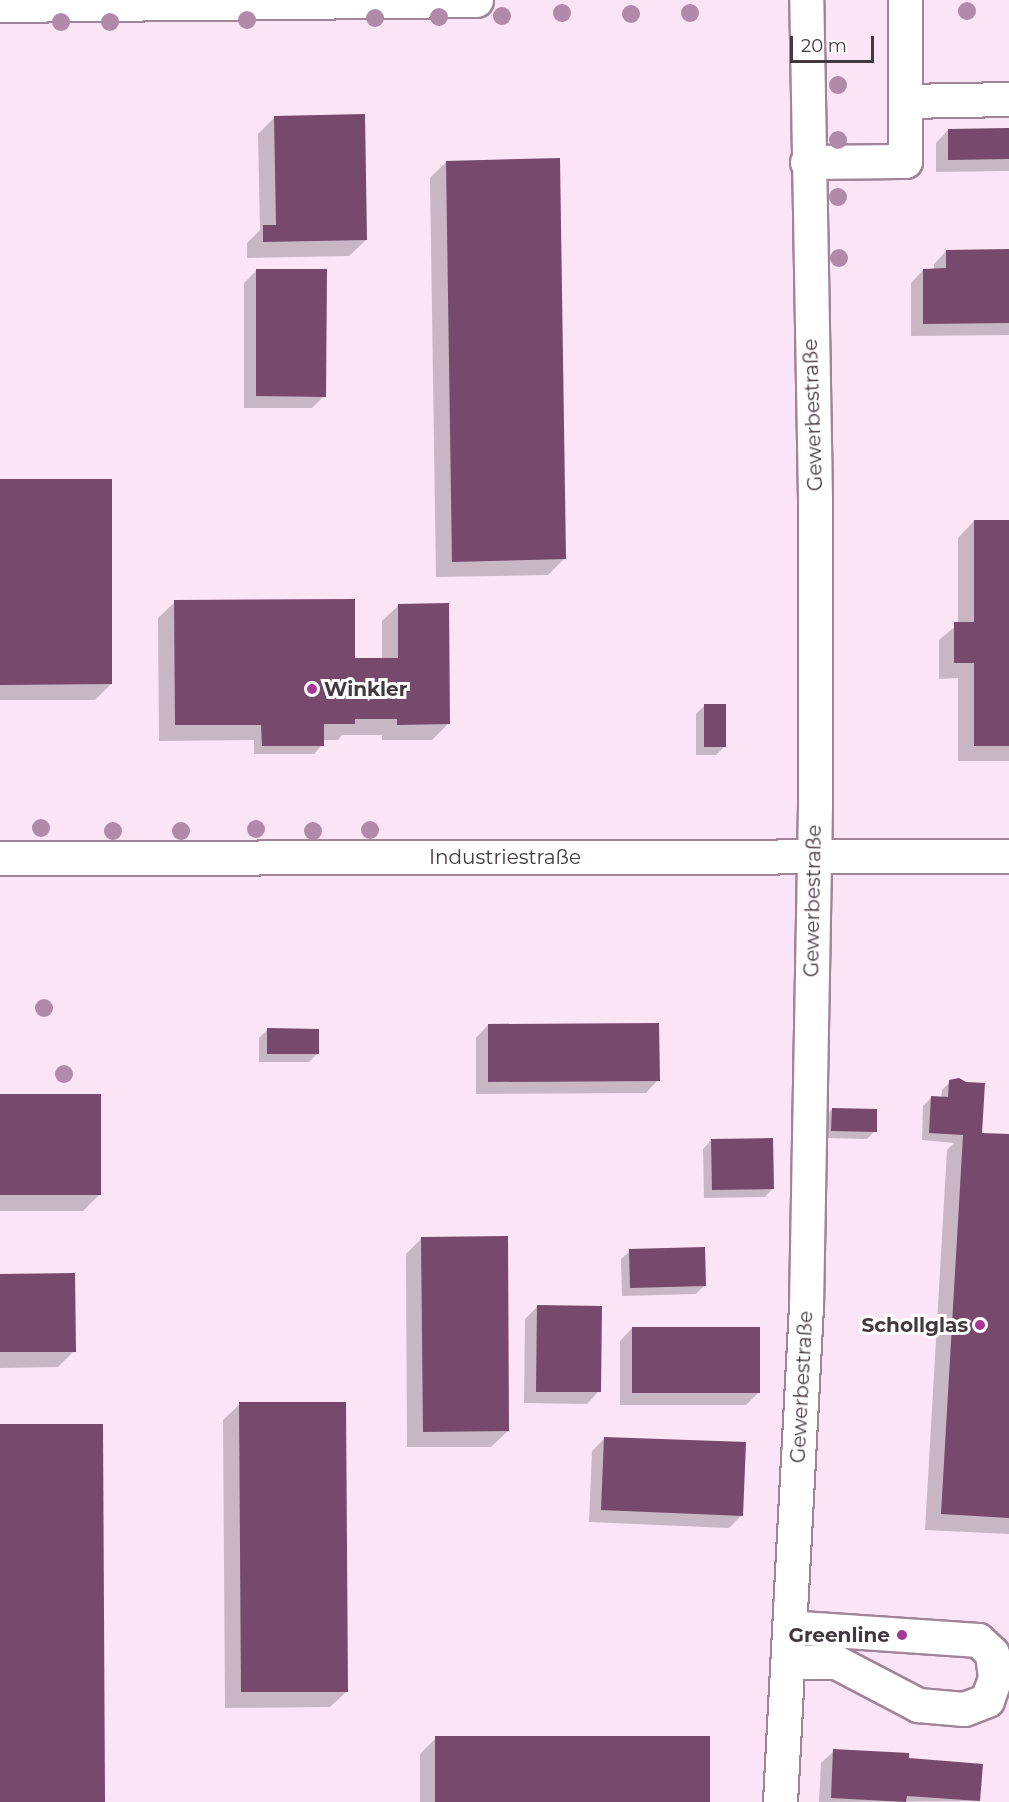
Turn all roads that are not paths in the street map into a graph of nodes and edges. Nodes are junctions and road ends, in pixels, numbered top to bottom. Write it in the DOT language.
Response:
graph roads {
  1 [pos="476,0"];
  2 [pos="806,0"];
  3 [pos="905,0"];
  4 [pos="0,5"];
  5 [pos="1009,99"];
  6 [pos="905,101"];
  7 [pos="807,162"];
  8 [pos="1009,856"];
  9 [pos="0,858"];
  10 [pos="814,858"];
  11 [pos="789,1627"];
  12 [pos="788,1662"];
  13 [pos="780,1802"];
  1 -- 4 [label="street"];
  2 -- 7 [label="street, Gewerbestraße"];
  3 -- 6 [label="street"];
  5 -- 6 [label="street"];
  6 -- 7 [label="street"];
  7 -- 10 [label="street, Gewerbestraße"];
  8 -- 10 [label="street, Industriestraße"];
  9 -- 10 [label="street, Industriestraße"];
  10 -- 11 [label="street, Gewerbestraße"];
  11 -- 12 [label="street, Gewerbestraße"];
  11 -- 12 [label="street"];
  12 -- 13 [label="street, Gewerbestraße"];
}
